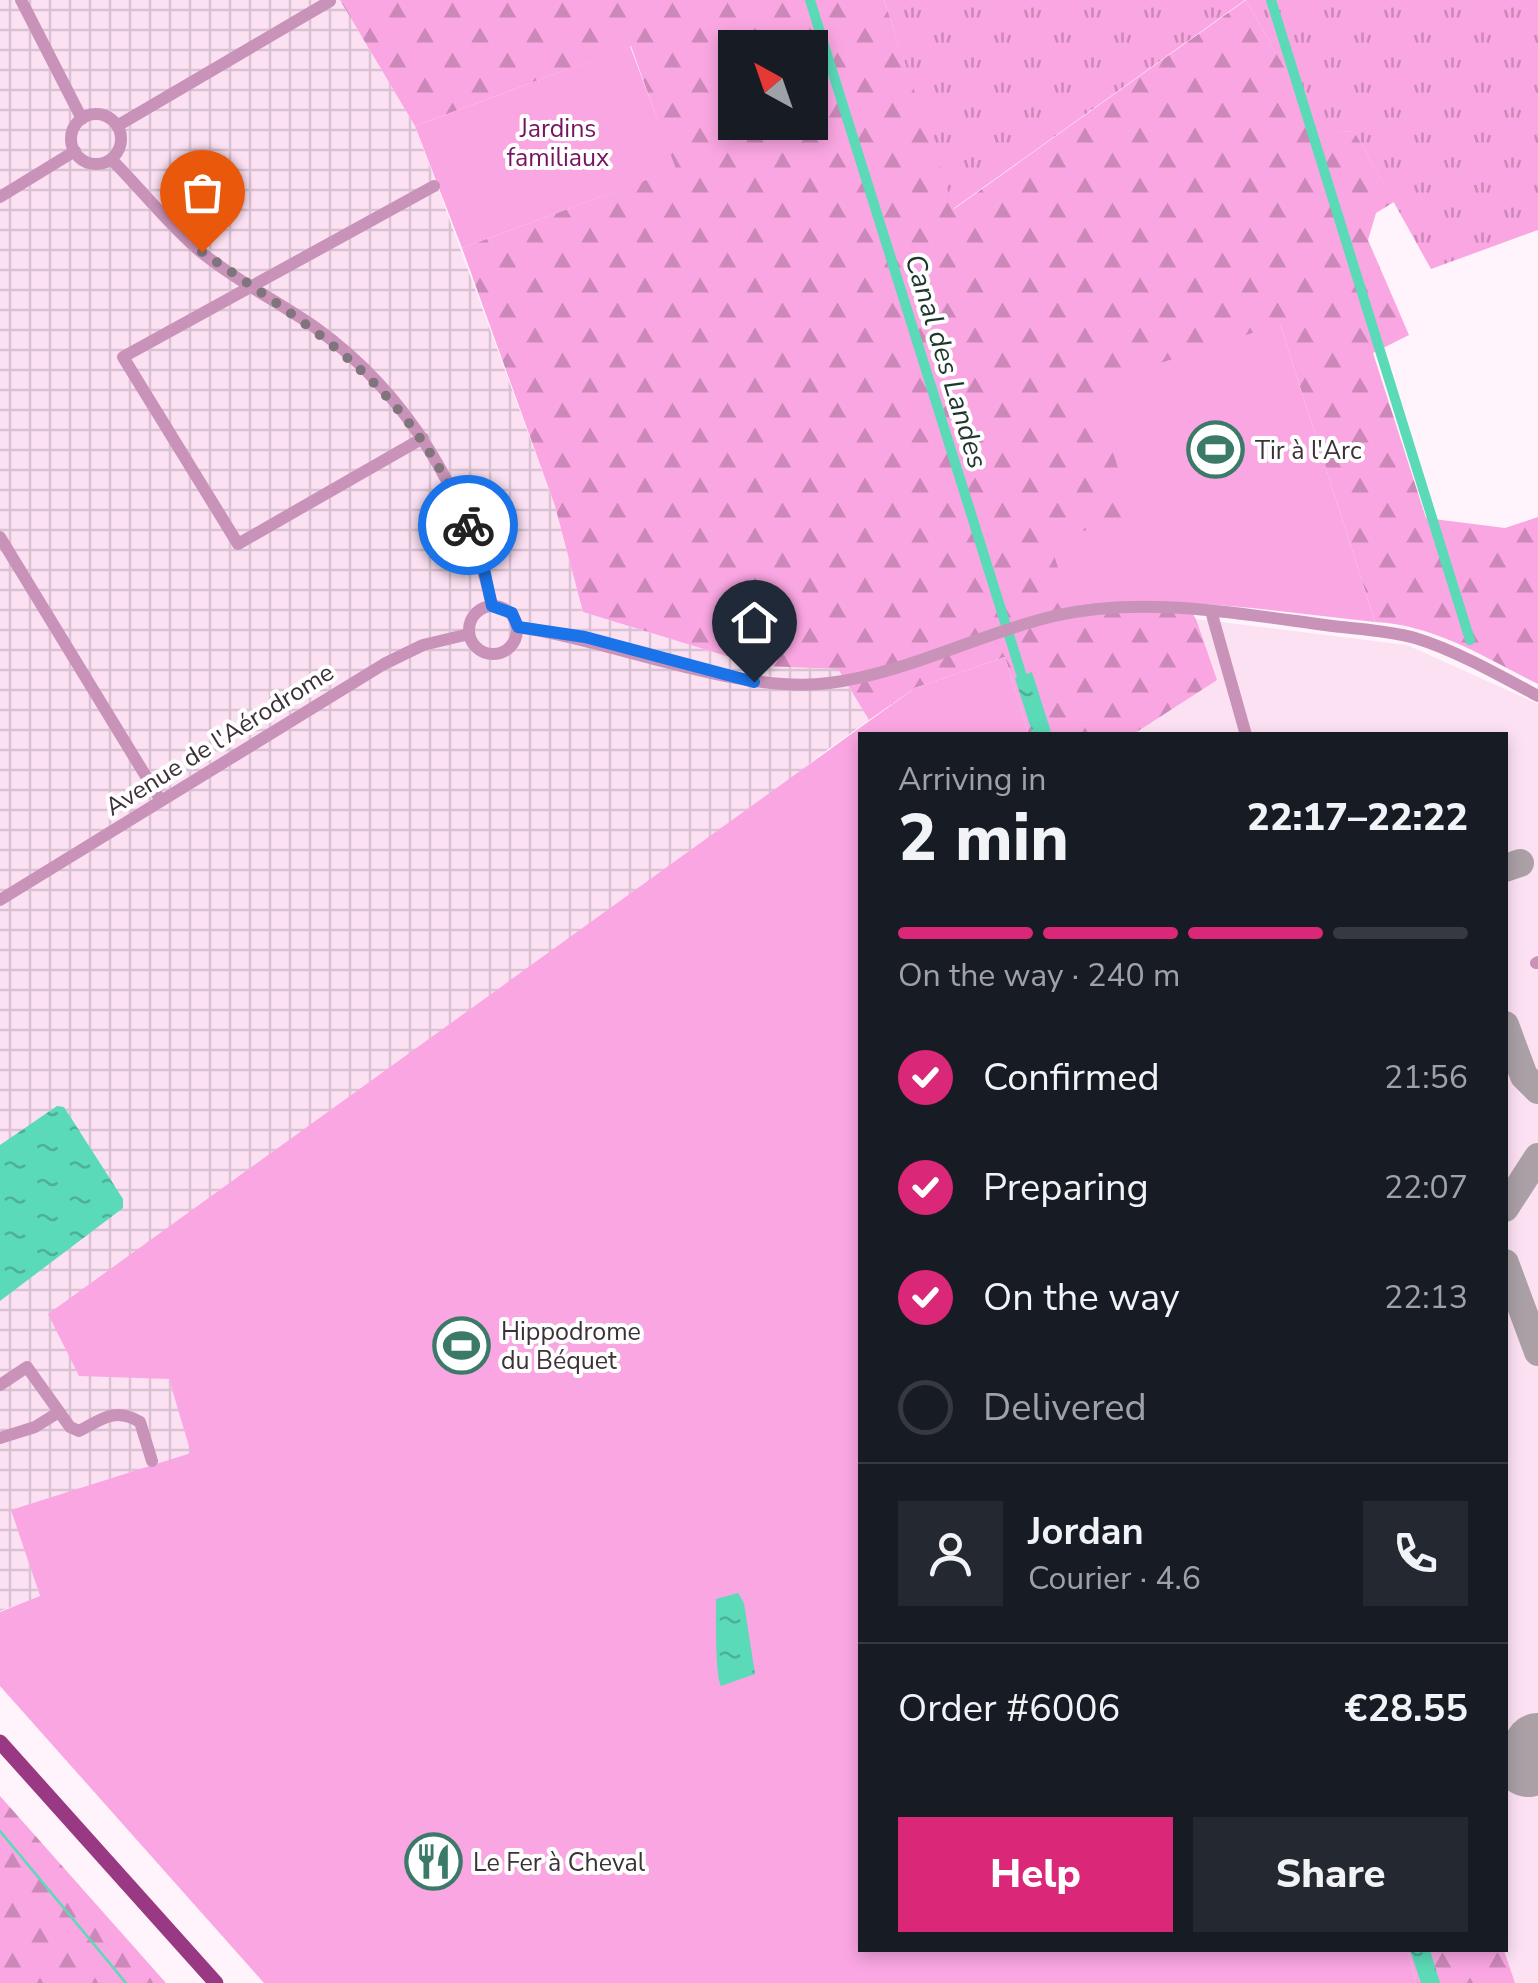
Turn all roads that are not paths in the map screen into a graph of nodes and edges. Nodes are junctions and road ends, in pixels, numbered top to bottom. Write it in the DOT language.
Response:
graph roads {
  1 [pos="21,0"];
  2 [pos="330,1"];
  3 [pos="82,119"];
  4 [pos="117,126"];
  5 [pos="75,152"];
  6 [pos="111,159"];
  7 [pos="434,186"];
  8 [pos="0,197"];
  9 [pos="250,285"];
  10 [pos="423,438"];
  11 [pos="0,537"];
  12 [pos="492,606"];
  13 [pos="1211,611"];
  14 [pos="518,627"];
  15 [pos="469,634"];
  16 [pos="1538,696"];
  17 [pos="1245,732"];
  18 [pos="161,801"];
  19 [pos="0,900"];
  20 [pos="0,1385"];
  21 [pos="59,1412"];
  22 [pos="0,1438"];
  23 [pos="152,1461"];
  24 [pos="0,1742"];
  25 [pos="216,1983"];
  1 -- 3 [label="street"];
  2 -- 4 [label="street"];
  3 -- 4 [label="street"];
  3 -- 5 [label="street"];
  4 -- 6 [label="street"];
  5 -- 6 [label="street"];
  5 -- 8 [label="street"];
  6 -- 9 [label="street"];
  7 -- 9 [label="street"];
  9 -- 10 [label="street"];
  9 -- 10 [label="street"];
  10 -- 12 [label="street"];
  11 -- 18 [label="street"];
  12 -- 14 [label="street"];
  12 -- 15 [label="street"];
  13 -- 14 [label="street"];
  13 -- 16 [label="street"];
  13 -- 17 [label="street"];
  14 -- 15 [label="street"];
  15 -- 18 [label="street, Avenue de l'Aérodrome"];
  18 -- 19 [label="street, Avenue de l'Aérodrome"];
  20 -- 21 [label="street"];
  21 -- 22 [label="street"];
  21 -- 23 [label="street"];
  24 -- 25 [label="main road"];
}
